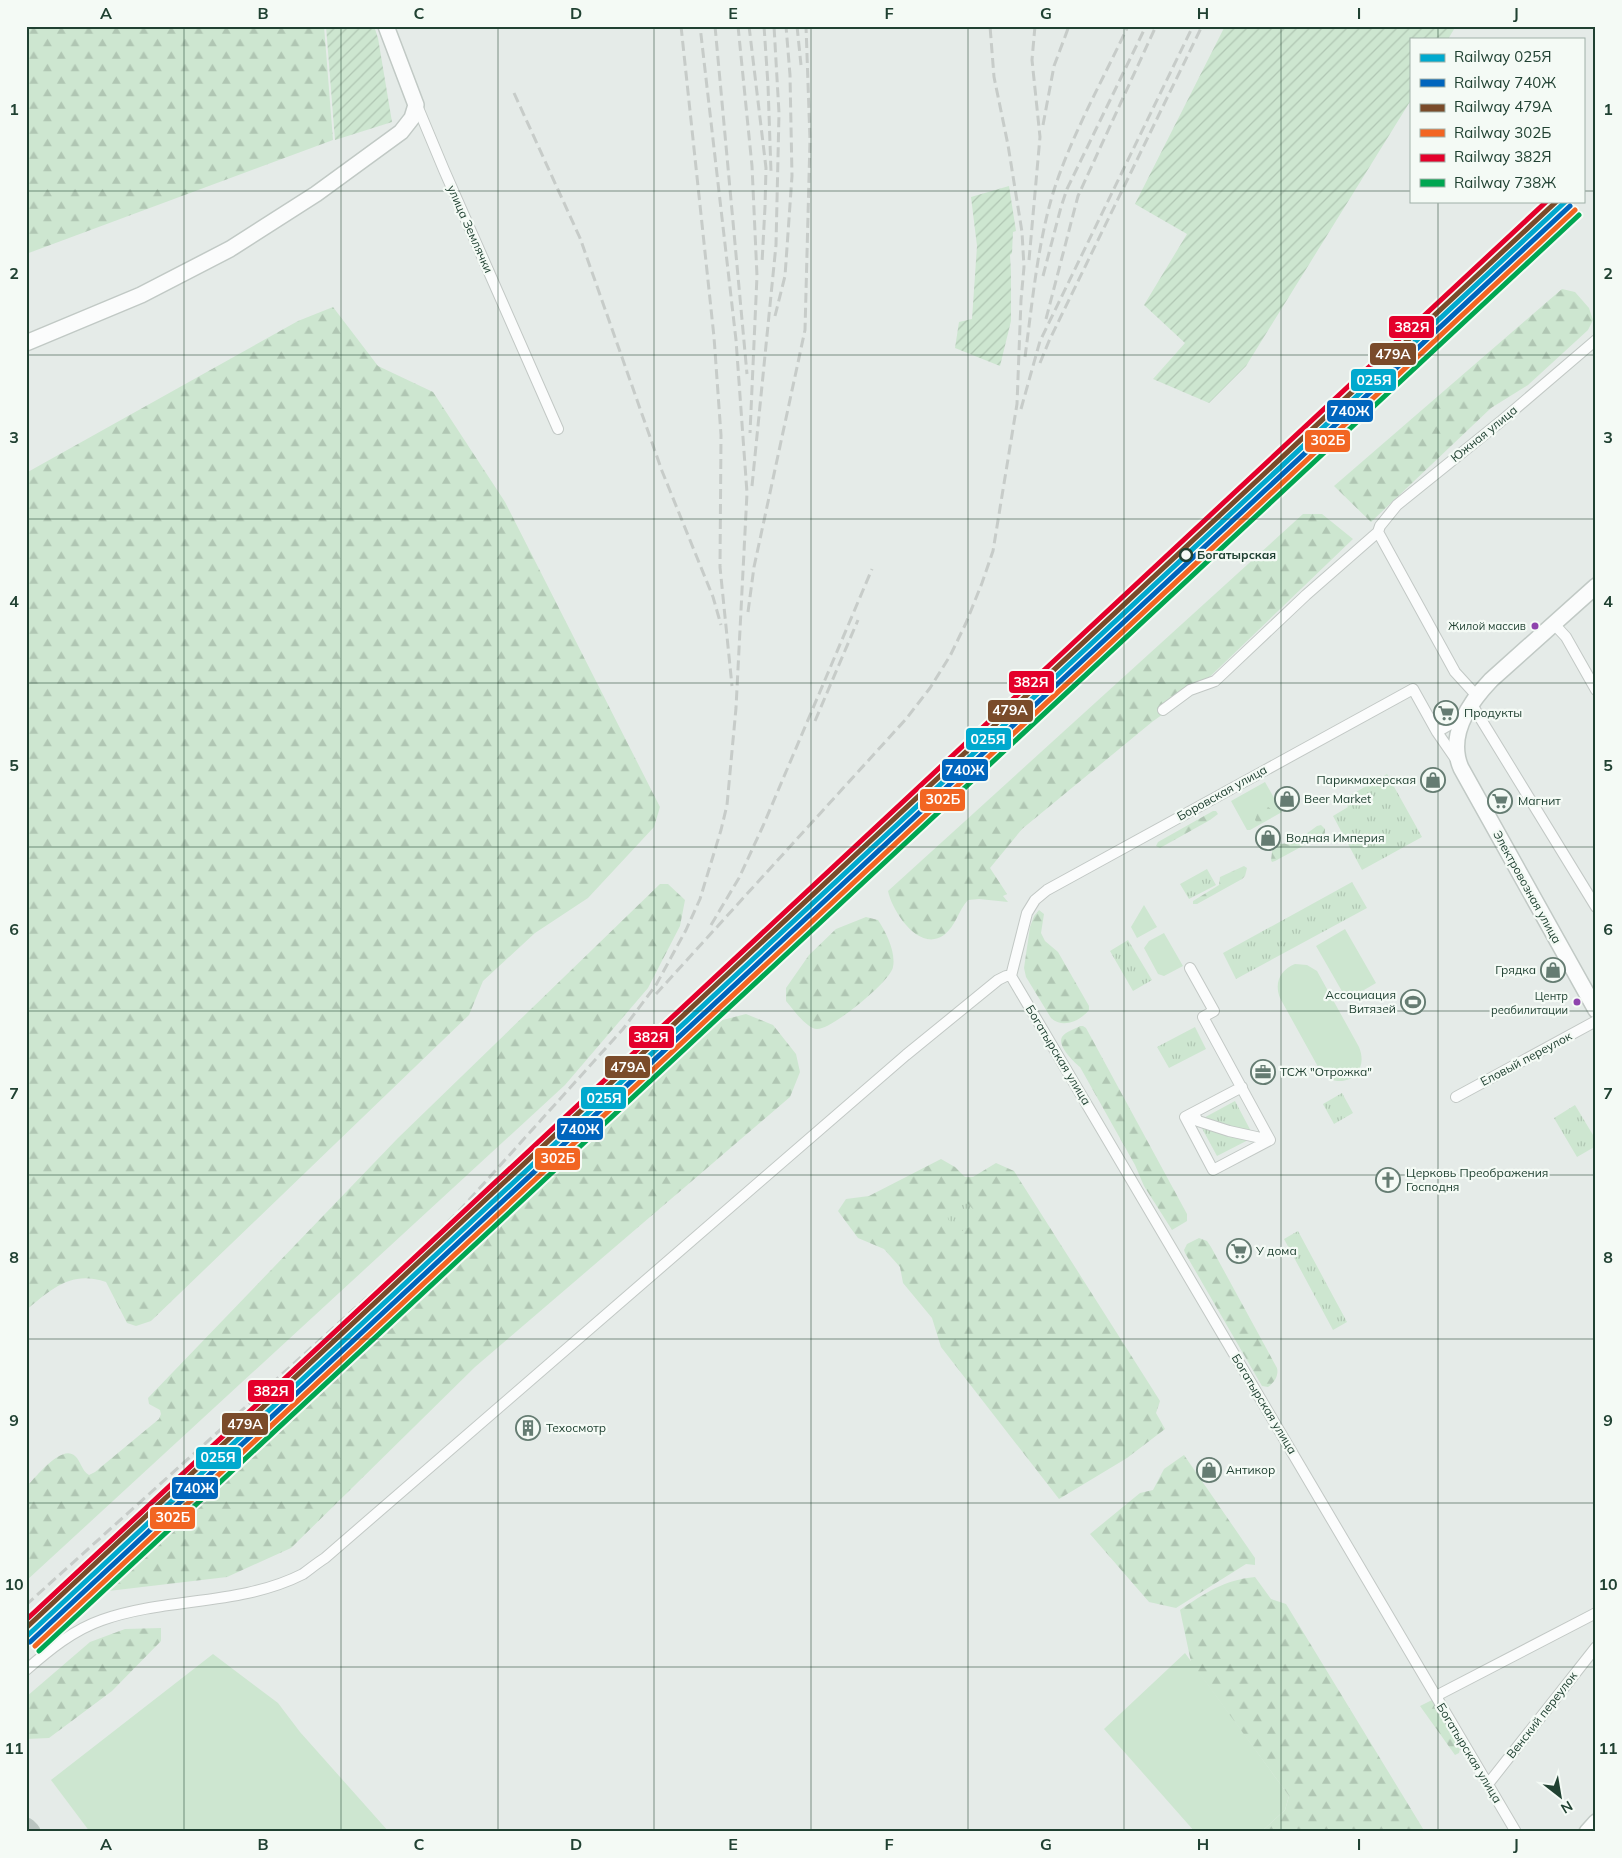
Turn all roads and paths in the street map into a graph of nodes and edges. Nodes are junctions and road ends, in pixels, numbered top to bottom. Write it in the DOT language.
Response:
graph roads {
  1 [pos="386,26"];
  2 [pos="414,97"];
  3 [pos="1596,340"];
  4 [pos="26,343"];
  5 [pos="558,429"];
  6 [pos="1378,532"];
  7 [pos="1596,586"];
  8 [pos="1554,624"];
  9 [pos="1596,690"];
  10 [pos="1474,699"];
  11 [pos="1163,710"];
  12 [pos="1463,717"];
  13 [pos="1437,732"];
  14 [pos="1459,764"];
  15 [pos="1596,907"];
  16 [pos="1190,968"];
  17 [pos="1011,976"];
  18 [pos="1596,1010"];
  19 [pos="1596,1021"];
  20 [pos="1242,1087"];
  21 [pos="1456,1097"];
  22 [pos="1193,1113"];
  23 [pos="1270,1140"];
  24 [pos="1596,1613"];
  25 [pos="1596,1647"];
  26 [pos="26,1670"];
  27 [pos="1436,1696"];
  28 [pos="1488,1784"];
  29 [pos="1596,1822"];
  30 [pos="26,1828"];
  31 [pos="30,1832"];
  32 [pos="1516,1832"];
  33 [pos="1587,1832"];
  1 -- 2 [label="street, улица Землячки"];
  2 -- 4 [label="street"];
  2 -- 5 [label="street, улица Землячки"];
  3 -- 6 [label="street, Южная улица"];
  6 -- 10 [label="street"];
  6 -- 11 [label="street, Южная улица"];
  7 -- 8 [label="street"];
  8 -- 9 [label="street"];
  8 -- 10 [label="street"];
  10 -- 12 [label="street"];
  10 -- 15 [label="street"];
  12 -- 13 [label="street"];
  12 -- 14 [label="street"];
  13 -- 14 [label="street"];
  13 -- 17 [label="street, Боровская улица"];
  14 -- 18 [label="street, Электровозная улица"];
  16 -- 20 [label="street"];
  17 -- 26 [label="street"];
  17 -- 27 [label="street, Богатырская улица"];
  19 -- 21 [label="street, Еловый переулок"];
  20 -- 22 [label="street"];
  20 -- 23 [label="street"];
  22 -- 23 [label="street"];
  22 -- 23 [label="street"];
  24 -- 27 [label="street"];
  25 -- 28 [label="street, Венский переулок"];
  27 -- 28 [label="street, Богатырская улица"];
  28 -- 32 [label="street, Богатырская улица"];
  29 -- 33 [label="street"];
  30 -- 31 [label="highway"];
}
